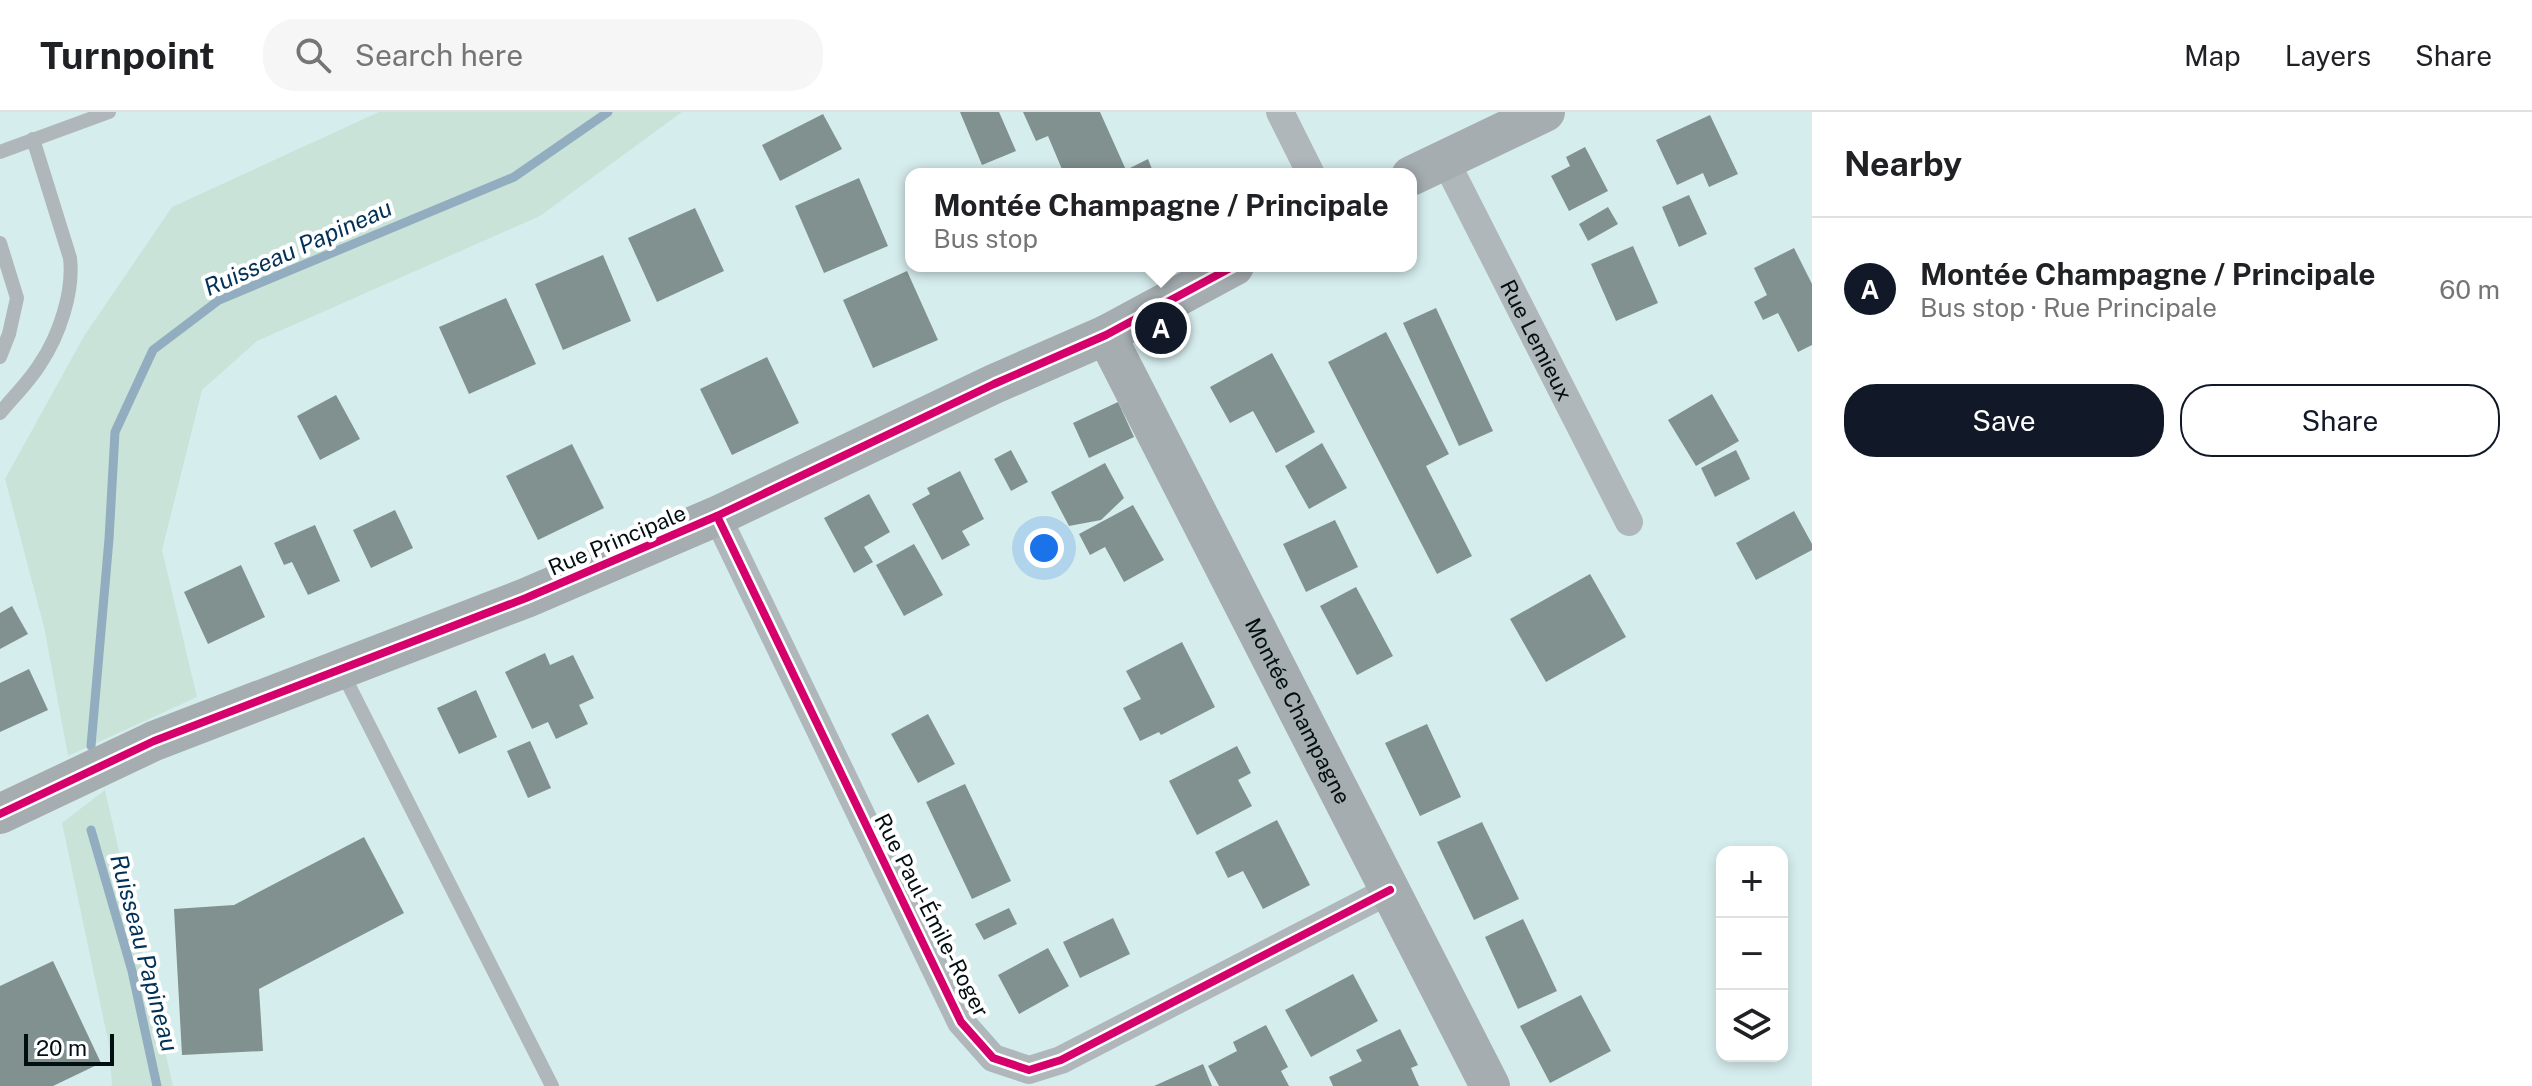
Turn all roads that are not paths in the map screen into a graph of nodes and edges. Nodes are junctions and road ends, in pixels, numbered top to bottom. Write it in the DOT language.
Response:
graph roads {
  1 [pos="109,112"];
  2 [pos="1280,112"];
  3 [pos="1545,112"];
  4 [pos="33,139"];
  5 [pos="0,152"];
  6 [pos="1308,168"];
  7 [pos="1428,168"];
  8 [pos="0,243"];
  9 [pos="1223,272"];
  10 [pos="1106,335"];
  11 [pos="0,357"];
  12 [pos="0,413"];
  13 [pos="717,516"];
  14 [pos="1629,522"];
  15 [pos="340,668"];
  16 [pos="0,814"];
  17 [pos="1390,890"];
  18 [pos="552,1086"];
  19 [pos="1490,1086"];
  1 -- 4 [label="lane"];
  2 -- 6 [label="street"];
  3 -- 7 [label="street"];
  4 -- 5 [label="lane"];
  4 -- 12 [label="lane"];
  7 -- 14 [label="street, Rue Lemieux"];
  8 -- 11 [label="lane"];
  9 -- 10 [label="street, Rue Principale"];
  10 -- 13 [label="street, Rue Principale"];
  10 -- 17 [label="street, Montée Champagne"];
  13 -- 15 [label="street, Rue Principale"];
  13 -- 17 [label="street, Rue Paul-Émile-Roger"];
  15 -- 16 [label="street, Rue Principale"];
  15 -- 18 [label="lane"];
  17 -- 19 [label="street, Montée Champagne"];
}
